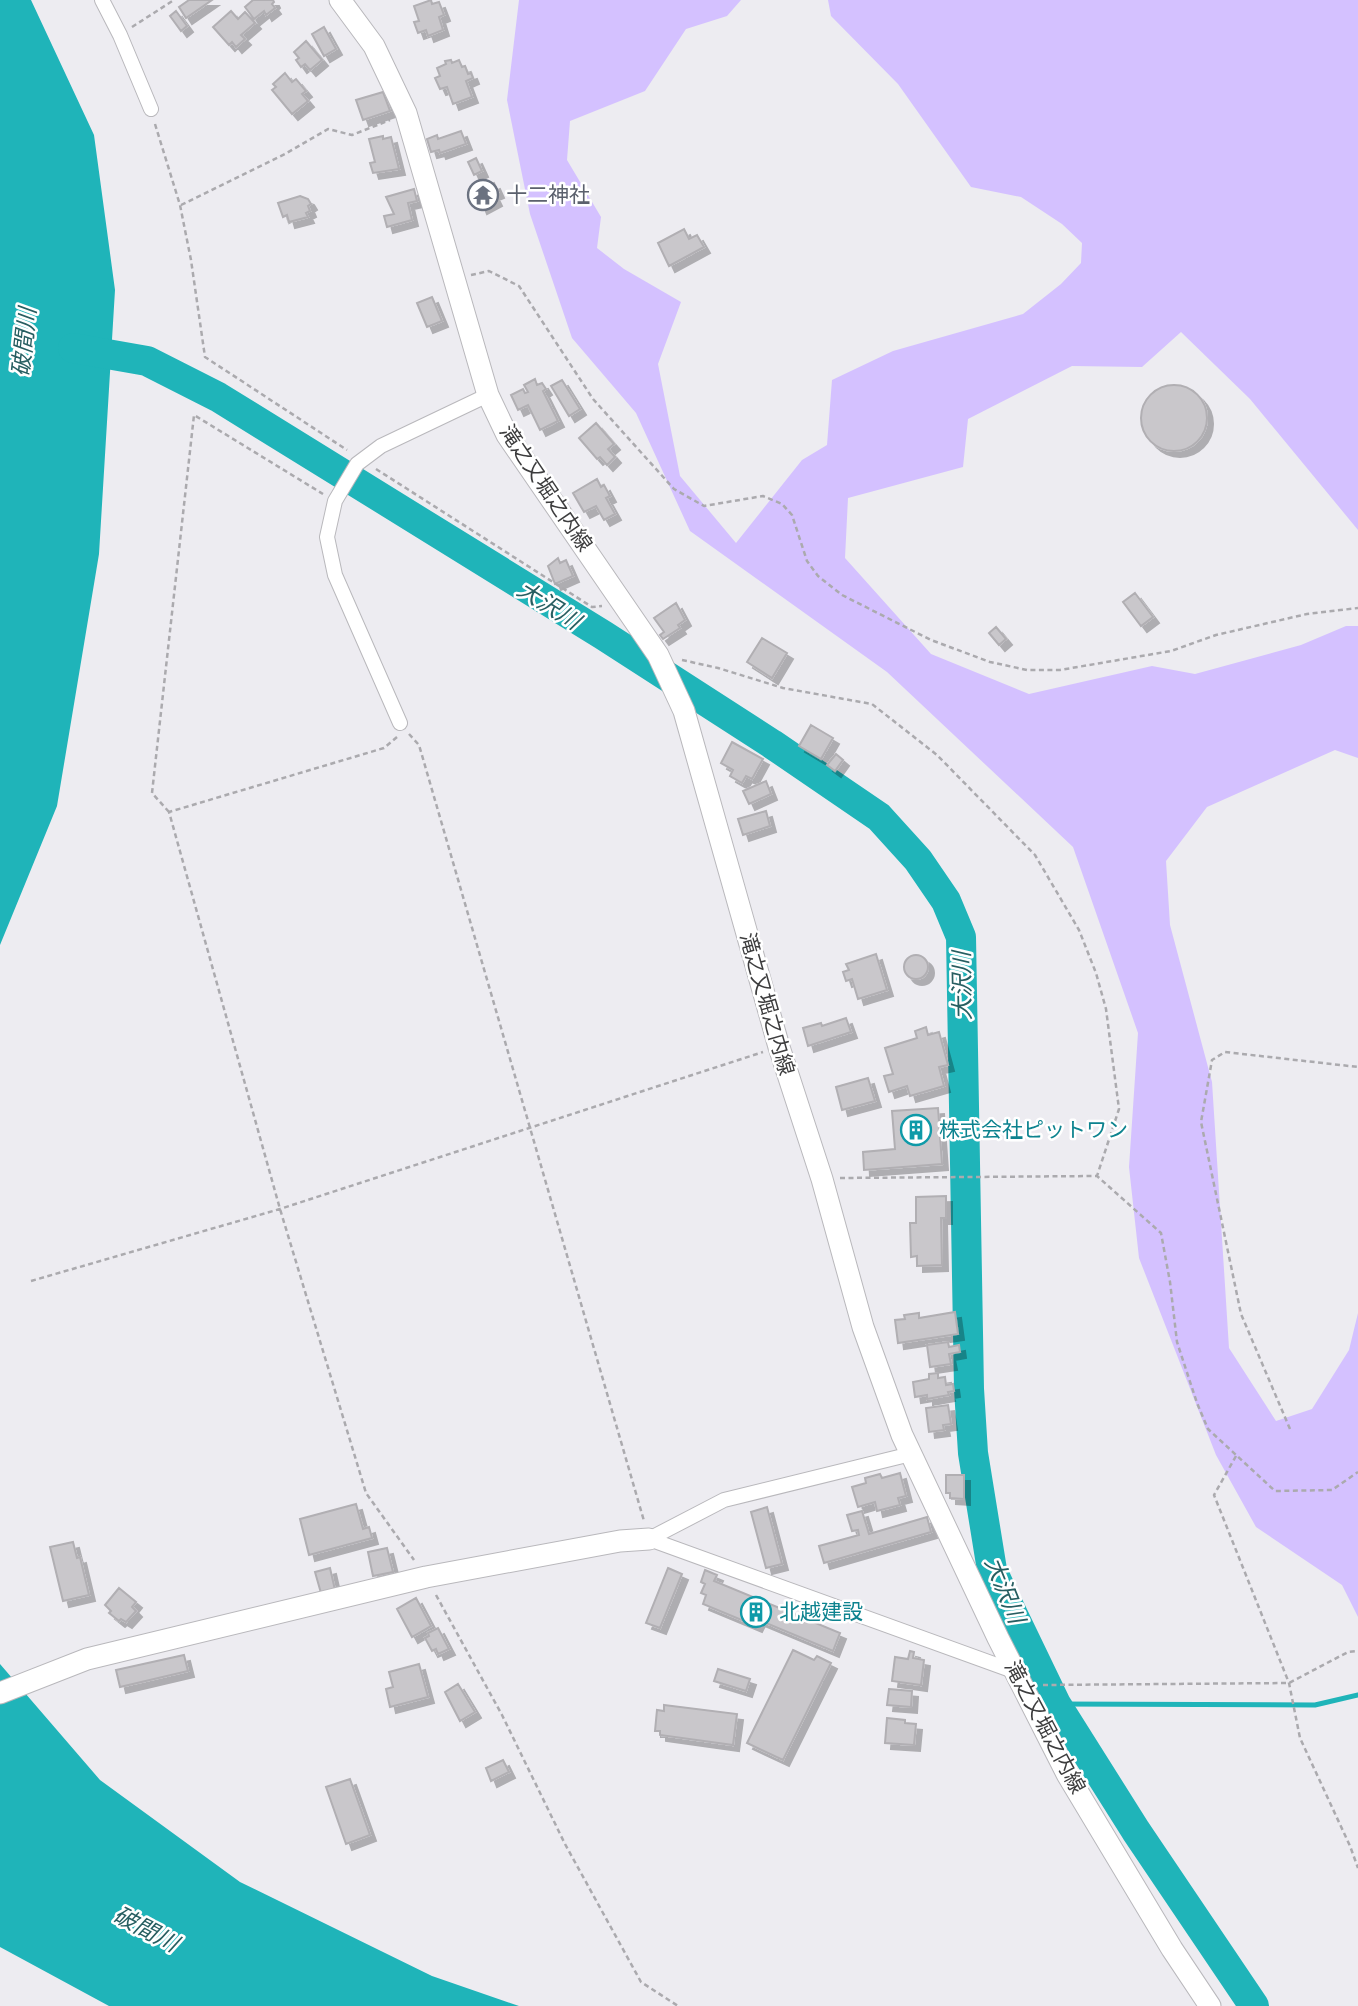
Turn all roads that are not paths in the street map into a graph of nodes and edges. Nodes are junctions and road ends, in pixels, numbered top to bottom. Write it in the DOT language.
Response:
graph roads {
  1 [pos="102,0"];
  2 [pos="340,0"];
  3 [pos="151,109"];
  4 [pos="488,396"];
  5 [pos="400,723"];
  6 [pos="911,1454"];
  7 [pos="649,1539"];
  8 [pos="1019,1679"];
  9 [pos="0,1693"];
  10 [pos="1210,2006"];
  1 -- 3 [label="street"];
  2 -- 4 [label="main road, 滝之又堀之内線"];
  4 -- 5 [label="street"];
  4 -- 6 [label="main road, 滝之又堀之内線"];
  6 -- 7 [label="street"];
  6 -- 8 [label="main road, 滝之又堀之内線"];
  7 -- 8 [label="street"];
  7 -- 9 [label="main road"];
  8 -- 10 [label="main road, 滝之又堀之内線"];
}
